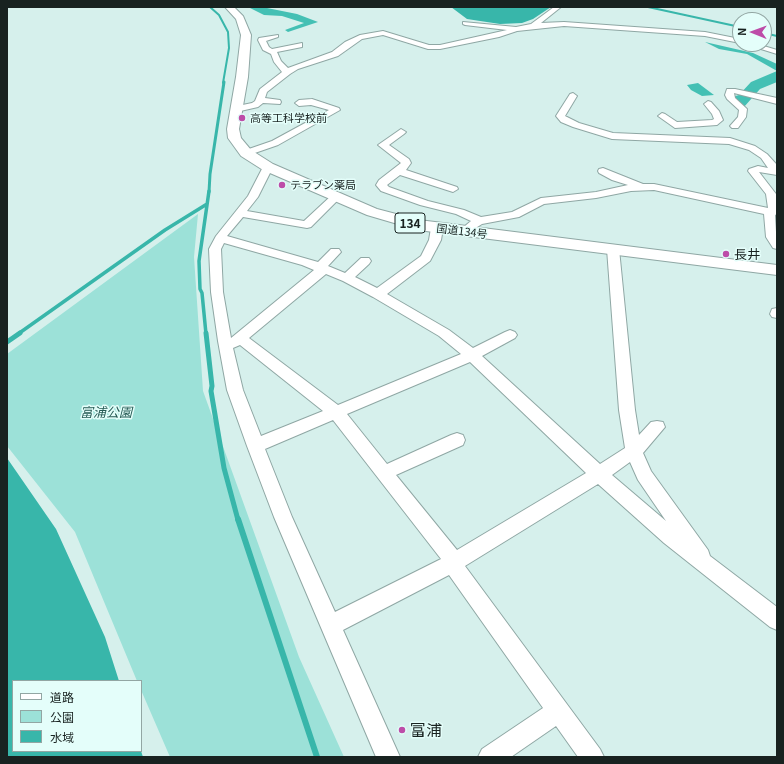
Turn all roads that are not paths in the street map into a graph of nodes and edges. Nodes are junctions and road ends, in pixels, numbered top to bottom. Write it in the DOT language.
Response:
graph roads {
  1 [pos="229,7"];
  2 [pos="558,7"];
  3 [pos="465,23"];
  4 [pos="533,26"];
  5 [pos="516,29"];
  6 [pos="276,36"];
  7 [pos="732,40"];
  8 [pos="299,45"];
  9 [pos="271,51"];
  10 [pos="287,72"];
  11 [pos="269,86"];
  12 [pos="281,88"];
  13 [pos="573,96"];
  14 [pos="260,100"];
  15 [pos="777,100"];
  16 [pos="277,102"];
  17 [pos="299,103"];
  18 [pos="708,104"];
  19 [pos="236,108"];
  20 [pos="662,116"];
  21 [pos="700,125"];
  22 [pos="735,126"];
  23 [pos="401,132"];
  24 [pos="712,140"];
  25 [pos="246,153"];
  26 [pos="268,167"];
  27 [pos="399,171"];
  28 [pos="603,171"];
  29 [pos="776,172"];
  30 [pos="645,188"];
  31 [pos="453,189"];
  32 [pos="336,197"];
  33 [pos="239,212"];
  34 [pos="773,212"];
  35 [pos="473,227"];
  36 [pos="437,228"];
  37 [pos="220,238"];
  38 [pos="777,245"];
  39 [pos="613,249"];
  40 [pos="335,252"];
  41 [pos="365,261"];
  42 [pos="322,269"];
  43 [pos="777,270"];
  44 [pos="347,278"];
  45 [pos="378,294"];
  46 [pos="510,335"];
  47 [pos="240,338"];
  48 [pos="226,349"];
  49 [pos="472,355"];
  50 [pos="336,412"];
  51 [pos="657,427"];
  52 [pos="457,440"];
  53 [pos="255,446"];
  54 [pos="634,451"];
  55 [pos="383,473"];
  56 [pos="599,474"];
  57 [pos="453,563"];
  58 [pos="706,565"];
  59 [pos="777,620"];
  60 [pos="331,625"];
  61 [pos="558,711"];
  62 [pos="388,757"];
  63 [pos="490,757"];
  64 [pos="592,757"];
  1 -- 19 [label="highway, 国道134号 / 134"];
  2 -- 4 [label="street"];
  3 -- 5 [label="street"];
  4 -- 5 [label="street"];
  4 -- 7 [label="street"];
  5 -- 10 [label="street"];
  6 -- 9 [label="street"];
  8 -- 9 [label="street"];
  9 -- 10 [label="street"];
  10 -- 11 [label="street"];
  11 -- 12 [label="street"];
  11 -- 14 [label="street"];
  13 -- 24 [label="street"];
  14 -- 16 [label="street"];
  14 -- 19 [label="street"];
  15 -- 22 [label="street"];
  17 -- 25 [label="street"];
  18 -- 21 [label="street"];
  19 -- 25 [label="highway, 国道134号 / 134"];
  20 -- 21 [label="street"];
  21 -- 24 [label="street"];
  23 -- 27 [label="street"];
  24 -- 29 [label="street"];
  25 -- 26 [label="highway, 国道134号 / 134"];
  26 -- 32 [label="highway, 国道134号 / 134"];
  26 -- 33 [label="street"];
  27 -- 31 [label="street"];
  27 -- 35 [label="street"];
  28 -- 30 [label="street"];
  29 -- 34 [label="street"];
  30 -- 34 [label="street"];
  30 -- 35 [label="street"];
  32 -- 33 [label="street"];
  32 -- 36 [label="highway, 国道134号 / 134"];
  33 -- 37 [label="street"];
  34 -- 38 [label="street"];
  35 -- 36 [label="highway, 国道134号 / 134"];
  35 -- 39 [label="highway, 国道134号 / 134"];
  36 -- 45 [label="street"];
  37 -- 42 [label="street"];
  37 -- 48 [label="street"];
  39 -- 43 [label="highway, 国道134号 / 134"];
  39 -- 54 [label="street"];
  40 -- 42 [label="street"];
  41 -- 44 [label="street"];
  42 -- 44 [label="street"];
  42 -- 47 [label="street"];
  44 -- 45 [label="street"];
  45 -- 49 [label="street"];
  46 -- 49 [label="street"];
  47 -- 48 [label="street"];
  47 -- 50 [label="street"];
  48 -- 53 [label="street"];
  49 -- 50 [label="street"];
  49 -- 56 [label="street"];
  50 -- 53 [label="street"];
  50 -- 55 [label="street"];
  51 -- 54 [label="street"];
  52 -- 55 [label="street"];
  53 -- 60 [label="street"];
  54 -- 56 [label="street"];
  54 -- 58 [label="street"];
  55 -- 57 [label="street"];
  56 -- 57 [label="street"];
  56 -- 58 [label="street"];
  57 -- 60 [label="street"];
  57 -- 61 [label="street"];
  58 -- 59 [label="street"];
  60 -- 62 [label="street"];
  61 -- 63 [label="street"];
  61 -- 64 [label="street"];
}
